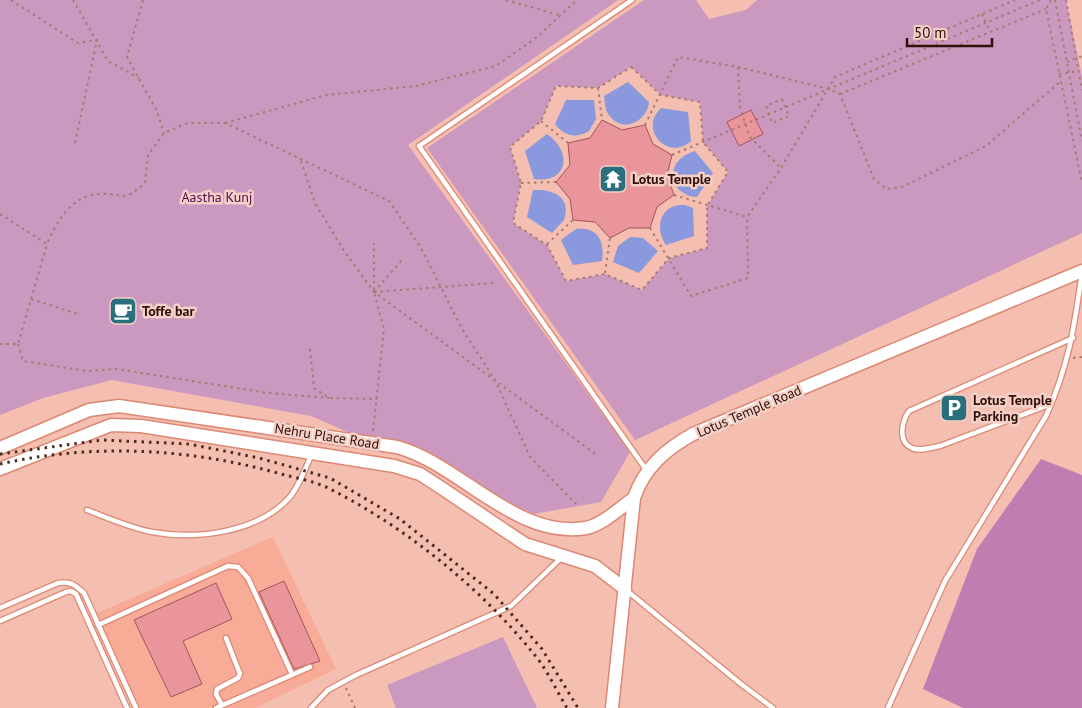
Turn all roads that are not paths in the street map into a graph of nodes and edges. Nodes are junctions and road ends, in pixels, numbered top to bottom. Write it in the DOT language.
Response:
graph roads {
  1 [pos="632,0"];
  2 [pos="1082,272"];
  3 [pos="1073,338"];
  4 [pos="1051,404"];
  5 [pos="0,448"];
  6 [pos="312,453"];
  7 [pos="0,468"];
  8 [pos="648,472"];
  9 [pos="634,498"];
  10 [pos="87,510"];
  11 [pos="564,556"];
  12 [pos="625,589"];
  13 [pos="0,608"];
  14 [pos="0,621"];
  15 [pos="98,626"];
  16 [pos="226,638"];
  17 [pos="310,667"];
  18 [pos="292,674"];
  19 [pos="222,706"];
  20 [pos="127,708"];
  21 [pos="136,708"];
  22 [pos="216,708"];
  23 [pos="311,708"];
  24 [pos="612,708"];
  25 [pos="773,708"];
  26 [pos="888,708"];
  1 -- 8 [label="lane"];
  2 -- 3 [label="lane"];
  2 -- 8 [label="street, Lotus Temple Road"];
  3 -- 4 [label="lane"];
  3 -- 4 [label="lane"];
  4 -- 26 [label="lane"];
  5 -- 9 [label="street, Nehru Place Road"];
  6 -- 7 [label="street, Nehru Place Road"];
  6 -- 10 [label="lane"];
  6 -- 11 [label="street, Nehru Place Road"];
  8 -- 9 [label="street, Lotus Temple Road"];
  9 -- 12 [label="street, Lotus Temple Road"];
  11 -- 12 [label="street, Nehru Place Road"];
  11 -- 23 [label="lane"];
  12 -- 24 [label="street, Lotus Temple Road"];
  12 -- 25 [label="lane"];
  13 -- 15 [label="lane"];
  14 -- 20 [label="lane"];
  15 -- 18 [label="lane"];
  15 -- 21 [label="lane"];
  16 -- 19 [label="lane"];
  17 -- 18 [label="lane"];
  18 -- 19 [label="lane"];
  19 -- 22 [label="lane"];
}
